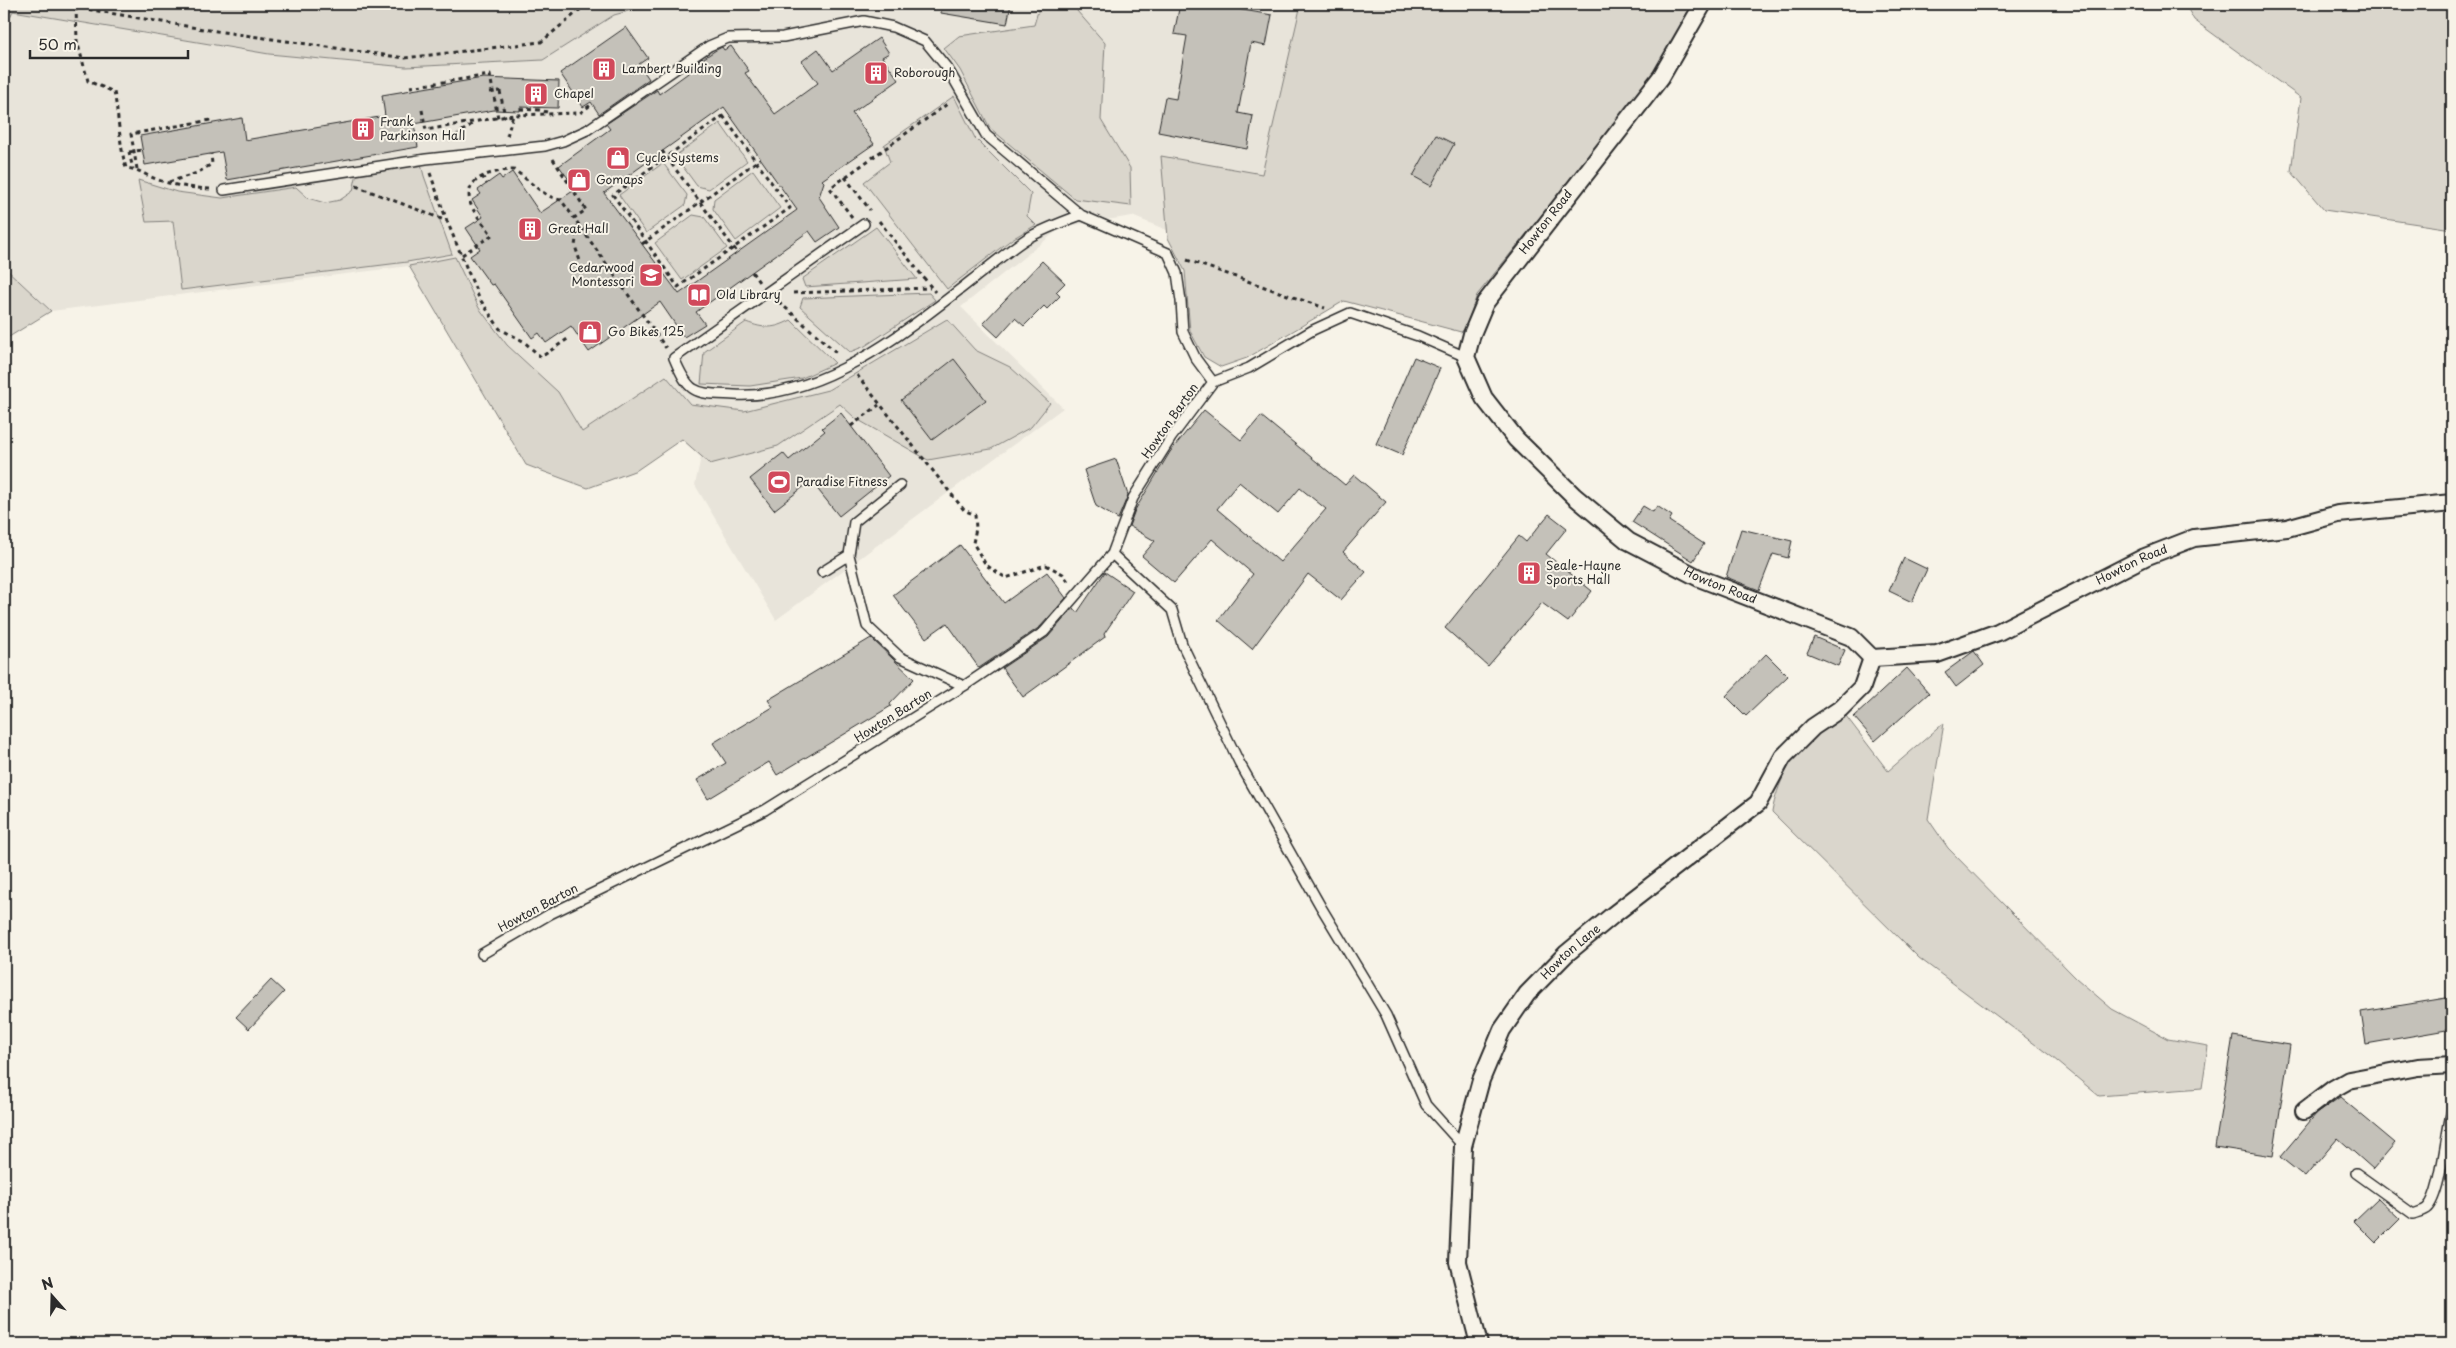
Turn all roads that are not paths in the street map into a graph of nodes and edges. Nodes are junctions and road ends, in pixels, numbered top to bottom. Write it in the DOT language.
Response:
graph roads {
  1 [pos="1703,4"];
  2 [pos="224,190"];
  3 [pos="1081,215"];
  4 [pos="862,225"];
  5 [pos="1466,357"];
  6 [pos="1213,382"];
  7 [pos="900,485"];
  8 [pos="2452,503"];
  9 [pos="1112,554"];
  10 [pos="849,555"];
  11 [pos="822,572"];
  12 [pos="1872,658"];
  13 [pos="964,686"];
  14 [pos="482,954"];
  15 [pos="2452,1065"];
  16 [pos="2304,1110"];
  17 [pos="2452,1110"];
  18 [pos="1463,1146"];
  19 [pos="2356,1174"];
  20 [pos="1480,1344"];
  1 -- 5 [label="street, Howton Road"];
  2 -- 3 [label="lane"];
  3 -- 4 [label="lane"];
  3 -- 6 [label="lane"];
  5 -- 6 [label="lane"];
  5 -- 12 [label="street, Howton Road"];
  6 -- 9 [label="lane, Howton Barton"];
  7 -- 10 [label="lane"];
  8 -- 12 [label="street, Howton Road"];
  9 -- 13 [label="lane, Howton Barton"];
  9 -- 18 [label="lane"];
  10 -- 11 [label="lane"];
  10 -- 13 [label="lane"];
  12 -- 18 [label="street, Howton Lane"];
  13 -- 14 [label="lane, Howton Barton"];
  15 -- 16 [label="street"];
  17 -- 19 [label="lane"];
  18 -- 20 [label="street, Howton Lane"];
}
